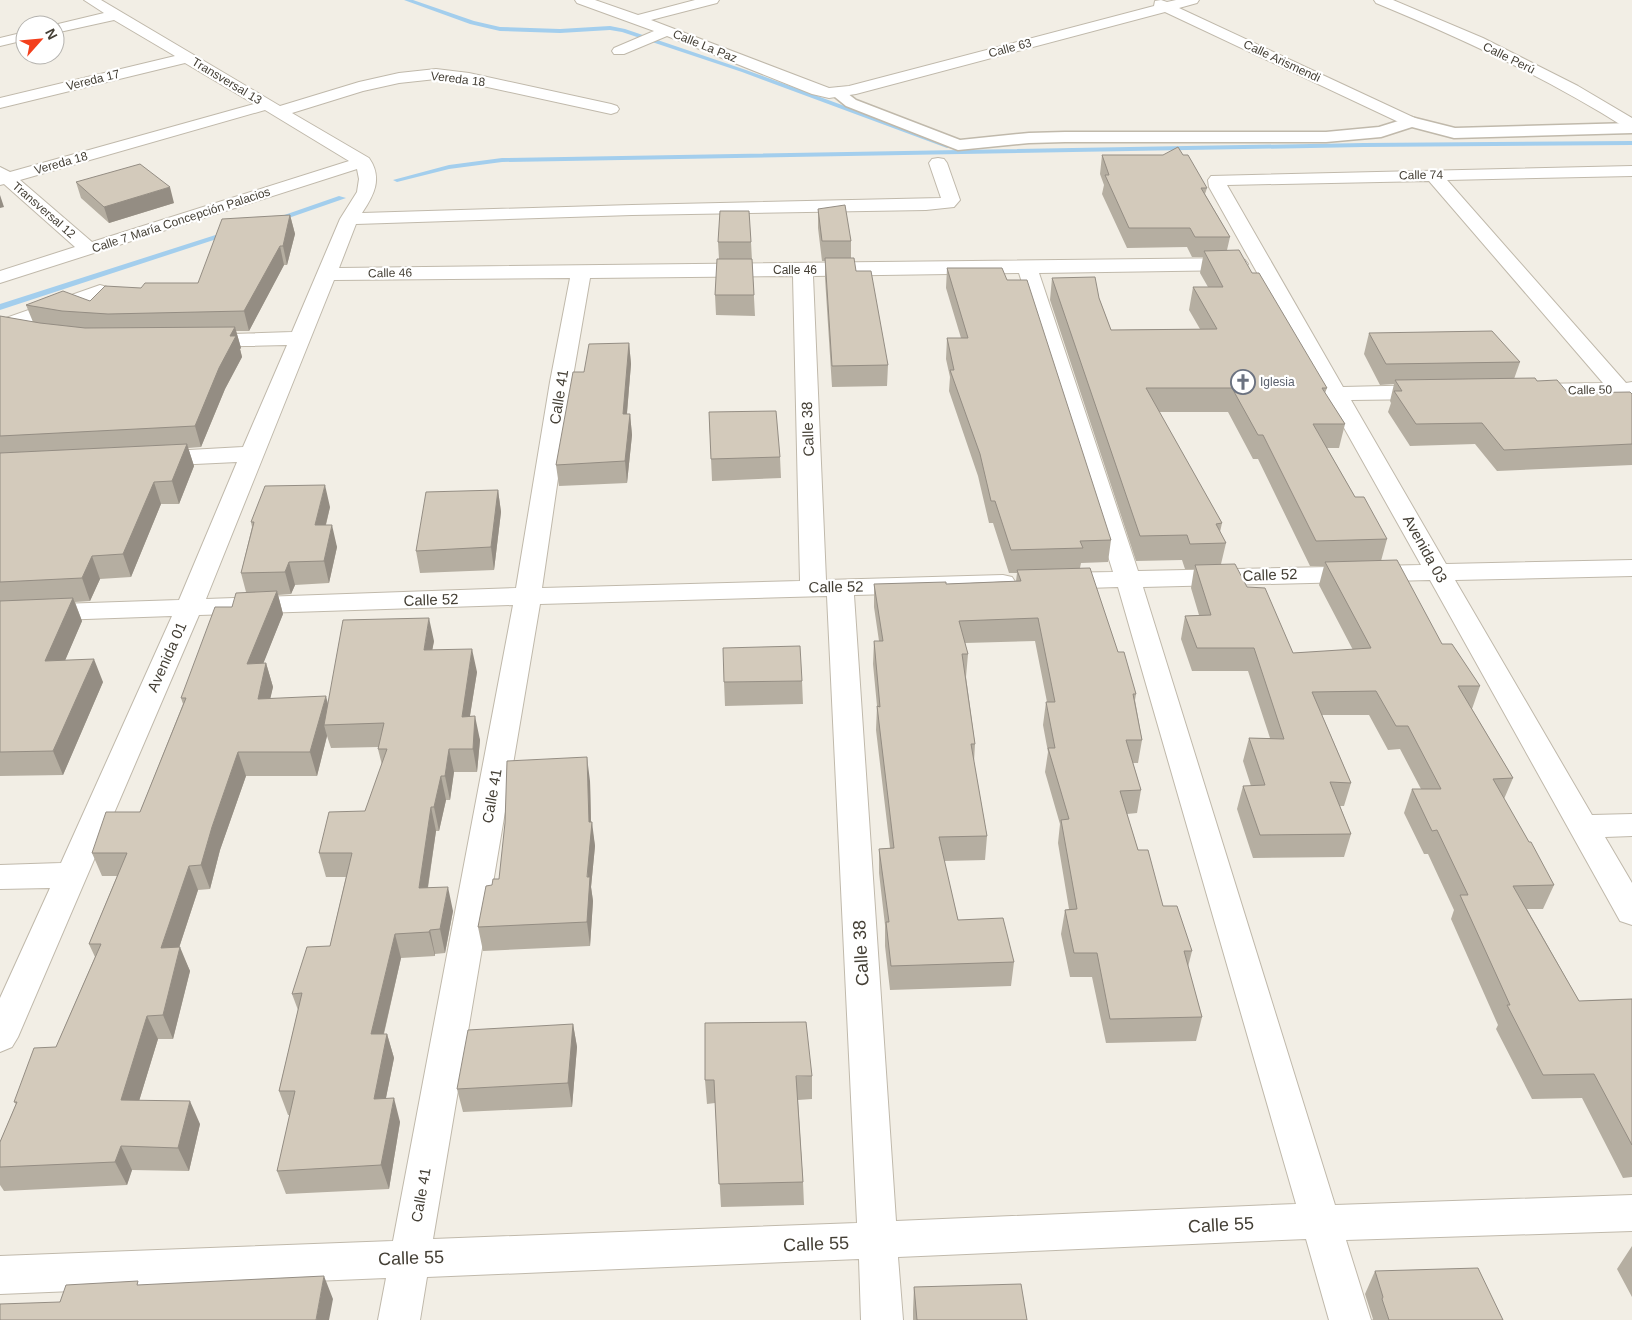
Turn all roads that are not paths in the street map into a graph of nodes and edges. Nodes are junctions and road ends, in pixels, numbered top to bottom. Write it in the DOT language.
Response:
graph roads {
  1 [pos="91,0"];
  2 [pos="582,0"];
  3 [pos="712,0"];
  4 [pos="1192,0"];
  5 [pos="1381,0"];
  6 [pos="1159,3"];
  7 [pos="115,15"];
  8 [pos="638,19"];
  9 [pos="65,27"];
  10 [pos="660,33"];
  11 [pos="15,38"];
  12 [pos="0,42"];
  13 [pos="619,51"];
  14 [pos="186,58"];
  15 [pos="833,93"];
  16 [pos="0,103"];
  17 [pos="272,108"];
  18 [pos="611,109"];
  19 [pos="1411,122"];
  20 [pos="1632,126"];
  21 [pos="363,162"];
  22 [pos="938,163"];
  23 [pos="1631,171"];
  24 [pos="1433,175"];
  25 [pos="3,177"];
  26 [pos="1218,186"];
  27 [pos="349,220"];
  28 [pos="89,249"];
  29 [pos="1263,264"];
  30 [pos="1027,267"];
  31 [pos="803,270"];
  32 [pos="581,271"];
  33 [pos="327,274"];
  34 [pos="0,277"];
  35 [pos="100,291"];
  36 [pos="1,327"];
  37 [pos="37,334"];
  38 [pos="301,338"];
  39 [pos="185,341"];
  40 [pos="1626,389"];
  41 [pos="1513,391"];
  42 [pos="1445,392"];
  43 [pos="1337,394"];
  44 [pos="252,454"];
  45 [pos="136,459"];
  46 [pos="1632,568"];
  47 [pos="1437,572"];
  48 [pos="1128,579"];
  49 [pos="826,587"];
  50 [pos="528,596"];
  51 [pos="189,608"];
  52 [pos="0,614"];
  53 [pos="1632,825"];
  54 [pos="1582,827"];
  55 [pos="70,875"];
  56 [pos="0,877"];
  57 [pos="1632,912"];
  58 [pos="0,1037"];
  59 [pos="1632,1213"];
  60 [pos="1320,1223"];
  61 [pos="877,1242"];
  62 [pos="410,1258"];
  63 [pos="0,1275"];
  64 [pos="399,1320"];
  65 [pos="882,1320"];
  66 [pos="1350,1320"];
  1 -- 7 [label="street, Transversal 13"];
  2 -- 8 [label="street, Calle La Paz"];
  3 -- 8 [label="street"];
  4 -- 6 [label="street, Calle 63"];
  5 -- 20 [label="street, Calle Perú"];
  6 -- 15 [label="street, Calle 63"];
  6 -- 19 [label="street, Calle Arismendi"];
  7 -- 9 [label="street"];
  7 -- 14 [label="street, Transversal 13"];
  8 -- 10 [label="street, Calle La Paz"];
  10 -- 13 [label="street"];
  10 -- 15 [label="street, Calle La Paz"];
  11 -- 12 [label="street"];
  14 -- 16 [label="street, Vereda 17"];
  14 -- 17 [label="street, Transversal 13"];
  15 -- 19 [label="street"];
  17 -- 18 [label="street, Vereda 18"];
  17 -- 21 [label="street, Transversal 13"];
  17 -- 25 [label="street, Vereda 18"];
  19 -- 20 [label="street"];
  21 -- 27 [label="street, Avenida 01"];
  21 -- 28 [label="street, Calle 7 María Concepción Palacios"];
  22 -- 27 [label="street"];
  23 -- 24 [label="street, Calle 74"];
  24 -- 26 [label="street, Calle 74"];
  24 -- 40 [label="street"];
  25 -- 28 [label="street, Transversal 12"];
  26 -- 29 [label="street, Avenida 03"];
  27 -- 33 [label="street, Avenida 01"];
  28 -- 34 [label="street, Calle 7 María Concepción Palacios"];
  29 -- 30 [label="street, Calle 46"];
  29 -- 43 [label="street, Avenida 03"];
  30 -- 31 [label="street, Calle 46"];
  30 -- 48 [label="street"];
  31 -- 32 [label="street, Calle 46"];
  31 -- 49 [label="street, Calle 38"];
  32 -- 33 [label="street, Calle 46"];
  32 -- 50 [label="street, Calle 41"];
  33 -- 38 [label="street, Avenida 01"];
  35 -- 36 [label="street"];
  36 -- 37 [label="street"];
  38 -- 39 [label="street"];
  38 -- 44 [label="street, Avenida 01"];
  40 -- 41 [label="street, Calle 50"];
  42 -- 43 [label="street"];
  43 -- 47 [label="street, Avenida 03"];
  44 -- 45 [label="street"];
  44 -- 51 [label="street, Avenida 01"];
  46 -- 47 [label="street, Calle 52"];
  47 -- 48 [label="street, Calle 52"];
  47 -- 54 [label="street, Avenida 03"];
  48 -- 49 [label="street, Calle 52"];
  48 -- 60 [label="street"];
  49 -- 50 [label="street, Calle 52"];
  49 -- 61 [label="street, Calle 38"];
  50 -- 51 [label="street, Calle 52"];
  50 -- 62 [label="street, Calle 41"];
  51 -- 52 [label="street, Calle 52"];
  51 -- 55 [label="street, Avenida 01"];
  53 -- 54 [label="street"];
  54 -- 57 [label="street, Avenida 03"];
  55 -- 56 [label="street"];
  55 -- 58 [label="street, Avenida 01"];
  59 -- 60 [label="street, Calle 55"];
  60 -- 61 [label="street, Calle 55"];
  60 -- 66 [label="street"];
  61 -- 62 [label="street, Calle 55"];
  61 -- 65 [label="street, Calle 38"];
  62 -- 63 [label="street, Calle 55"];
  62 -- 64 [label="street, Calle 41"];
}
